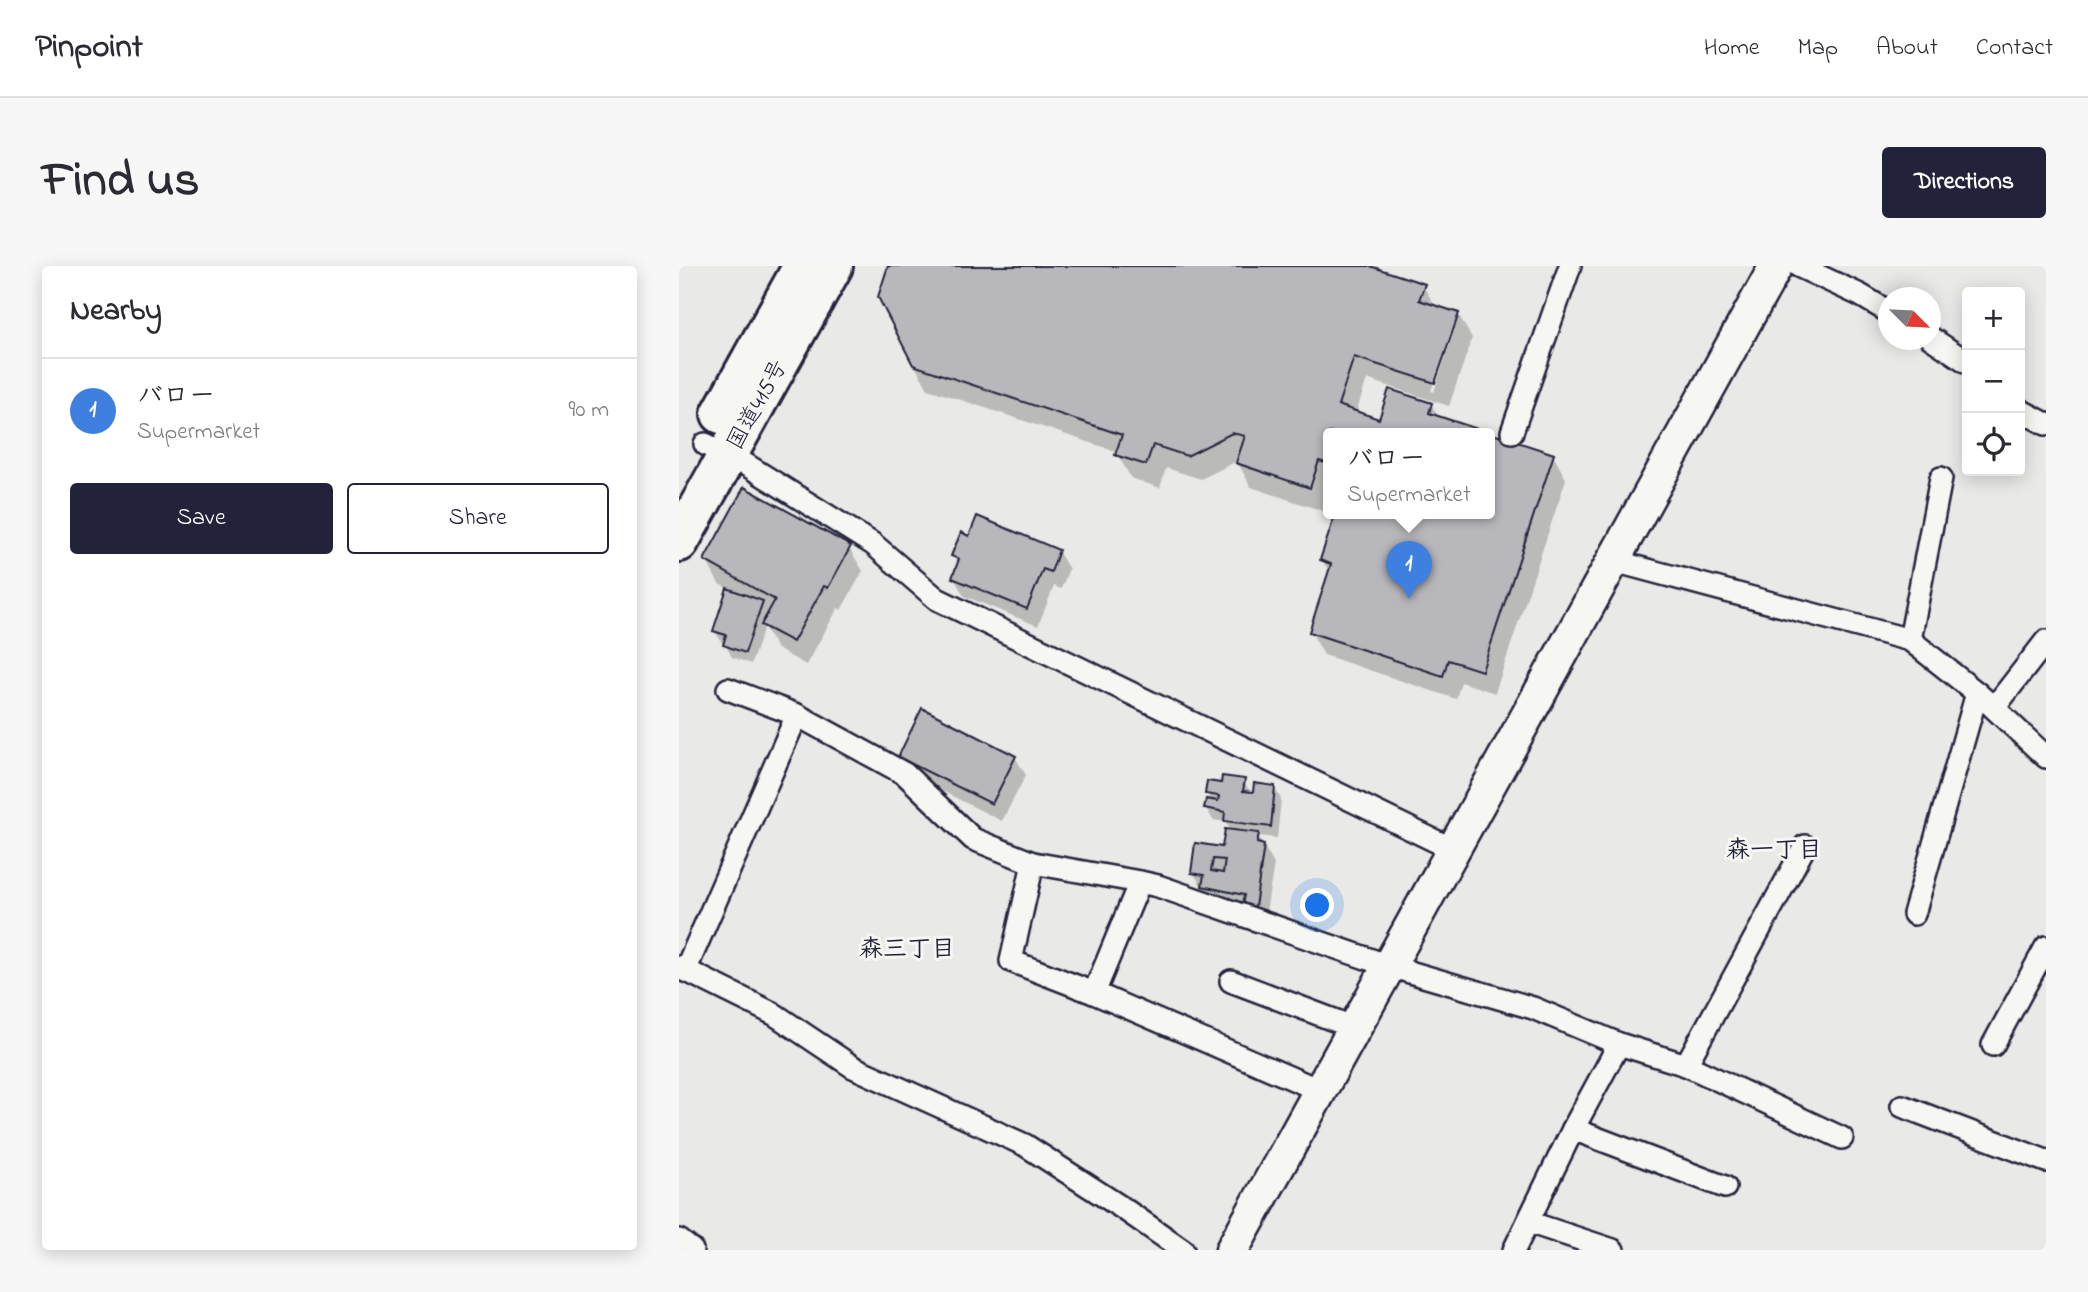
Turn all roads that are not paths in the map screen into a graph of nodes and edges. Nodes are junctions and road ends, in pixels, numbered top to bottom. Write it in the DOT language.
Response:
graph roads {
  1 [pos="803,266"];
  2 [pos="833,266"];
  3 [pos="1570,266"];
  4 [pos="1776,266"];
  5 [pos="1798,266"];
  6 [pos="1878,306"];
  7 [pos="1941,345"];
  8 [pos="1962,359"];
  9 [pos="2025,413"];
  10 [pos="2046,424"];
  11 [pos="1512,432"];
  12 [pos="716,449"];
  13 [pos="1941,478"];
  14 [pos="679,490"];
  15 [pos="679,542"];
  16 [pos="1614,561"];
  17 [pos="1910,640"];
  18 [pos="2046,641"];
  19 [pos="728,689"];
  20 [pos="1977,692"];
  21 [pos="1994,708"];
  22 [pos="797,715"];
  23 [pos="2046,757"];
  24 [pos="1805,846"];
  25 [pos="1454,850"];
  26 [pos="1033,863"];
  27 [pos="1140,882"];
  28 [pos="1914,914"];
  29 [pos="2046,947"];
  30 [pos="1389,966"];
  31 [pos="682,969"];
  32 [pos="1231,982"];
  33 [pos="1094,992"];
  34 [pos="1355,1028"];
  35 [pos="1619,1044"];
  36 [pos="1993,1045"];
  37 [pos="1686,1065"];
  38 [pos="1321,1091"];
  39 [pos="1902,1106"];
  40 [pos="1573,1129"];
  41 [pos="1842,1138"];
  42 [pos="2046,1161"];
  43 [pos="1725,1187"];
  44 [pos="1528,1222"];
  45 [pos="679,1240"];
  46 [pos="692,1250"];
  47 [pos="1183,1250"];
  48 [pos="1231,1250"];
  49 [pos="1514,1250"];
  50 [pos="1613,1250"];
  1 -- 12 [label="highway, 国道415号"];
  2 -- 12 [label="highway, 国道415号"];
  3 -- 11 [label="street"];
  4 -- 16 [label="street"];
  5 -- 6 [label="street"];
  7 -- 8 [label="street"];
  9 -- 10 [label="street"];
  12 -- 14 [label="highway, 国道415号"];
  12 -- 15 [label="highway, 国道415号"];
  12 -- 25 [label="street"];
  13 -- 17 [label="street"];
  16 -- 17 [label="street"];
  16 -- 25 [label="street"];
  17 -- 20 [label="street"];
  18 -- 21 [label="street"];
  19 -- 22 [label="street"];
  20 -- 21 [label="street"];
  20 -- 28 [label="street"];
  21 -- 23 [label="street"];
  22 -- 26 [label="street"];
  22 -- 31 [label="street"];
  24 -- 37 [label="street"];
  25 -- 30 [label="street"];
  26 -- 27 [label="street"];
  26 -- 33 [label="street"];
  27 -- 30 [label="street"];
  27 -- 33 [label="street"];
  29 -- 36 [label="street"];
  30 -- 34 [label="street"];
  30 -- 35 [label="street"];
  31 -- 47 [label="street"];
  32 -- 34 [label="street"];
  33 -- 38 [label="street"];
  34 -- 38 [label="street"];
  35 -- 37 [label="street"];
  35 -- 40 [label="street"];
  37 -- 41 [label="street"];
  38 -- 48 [label="street"];
  39 -- 42 [label="street"];
  40 -- 43 [label="street"];
  40 -- 44 [label="street"];
  44 -- 49 [label="street"];
  44 -- 50 [label="street"];
  45 -- 46 [label="street"];
}
